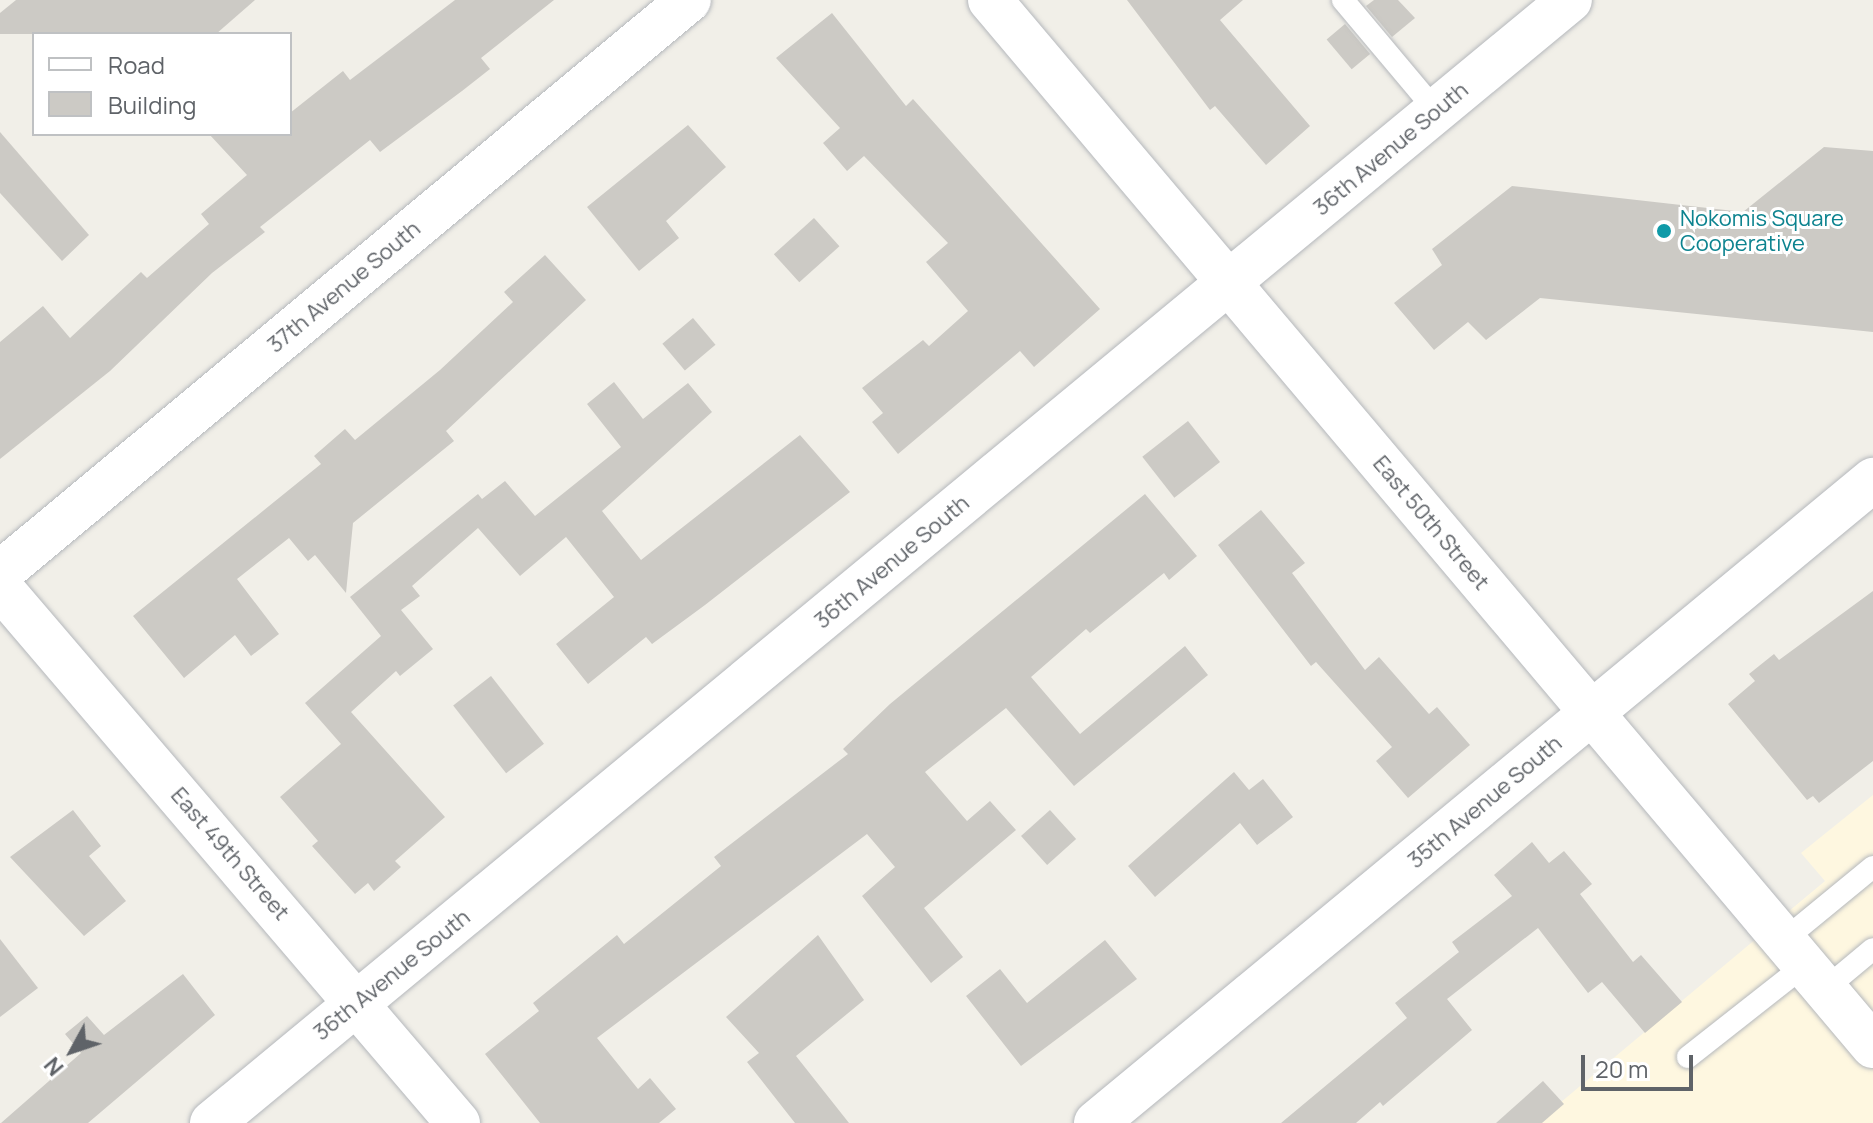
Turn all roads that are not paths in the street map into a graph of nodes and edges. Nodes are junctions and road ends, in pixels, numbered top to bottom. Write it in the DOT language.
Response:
graph roads {
  1 [pos="689,0"];
  2 [pos="990,0"];
  3 [pos="1343,0"];
  4 [pos="1570,0"];
  5 [pos="1436,111"];
  6 [pos="1228,283"];
  7 [pos="1873,480"];
  8 [pos="0,573"];
  9 [pos="0,587"];
  10 [pos="1592,713"];
  11 [pos="1873,867"];
  12 [pos="1873,949"];
  13 [pos="1805,964"];
  14 [pos="358,1005"];
  15 [pos="1873,1046"];
  16 [pos="1688,1057"];
  17 [pos="212,1123"];
  18 [pos="458,1123"];
  19 [pos="1096,1123"];
  1 -- 8 [label="street, 37th Avenue South"];
  2 -- 6 [label="street, East 50th Street"];
  3 -- 5 [label="lane"];
  4 -- 5 [label="street, 36th Avenue South"];
  5 -- 6 [label="street, 36th Avenue South"];
  6 -- 10 [label="street, East 50th Street"];
  6 -- 14 [label="street, 36th Avenue South"];
  7 -- 10 [label="street, 35th Avenue South"];
  9 -- 14 [label="street, East 49th Street"];
  10 -- 13 [label="street, East 50th Street"];
  10 -- 19 [label="street, 35th Avenue South"];
  11 -- 13 [label="lane"];
  12 -- 13 [label="lane"];
  13 -- 15 [label="street, East 50th Street"];
  13 -- 16 [label="lane"];
  14 -- 17 [label="street, 36th Avenue South"];
  14 -- 18 [label="street, East 49th Street"];
}
